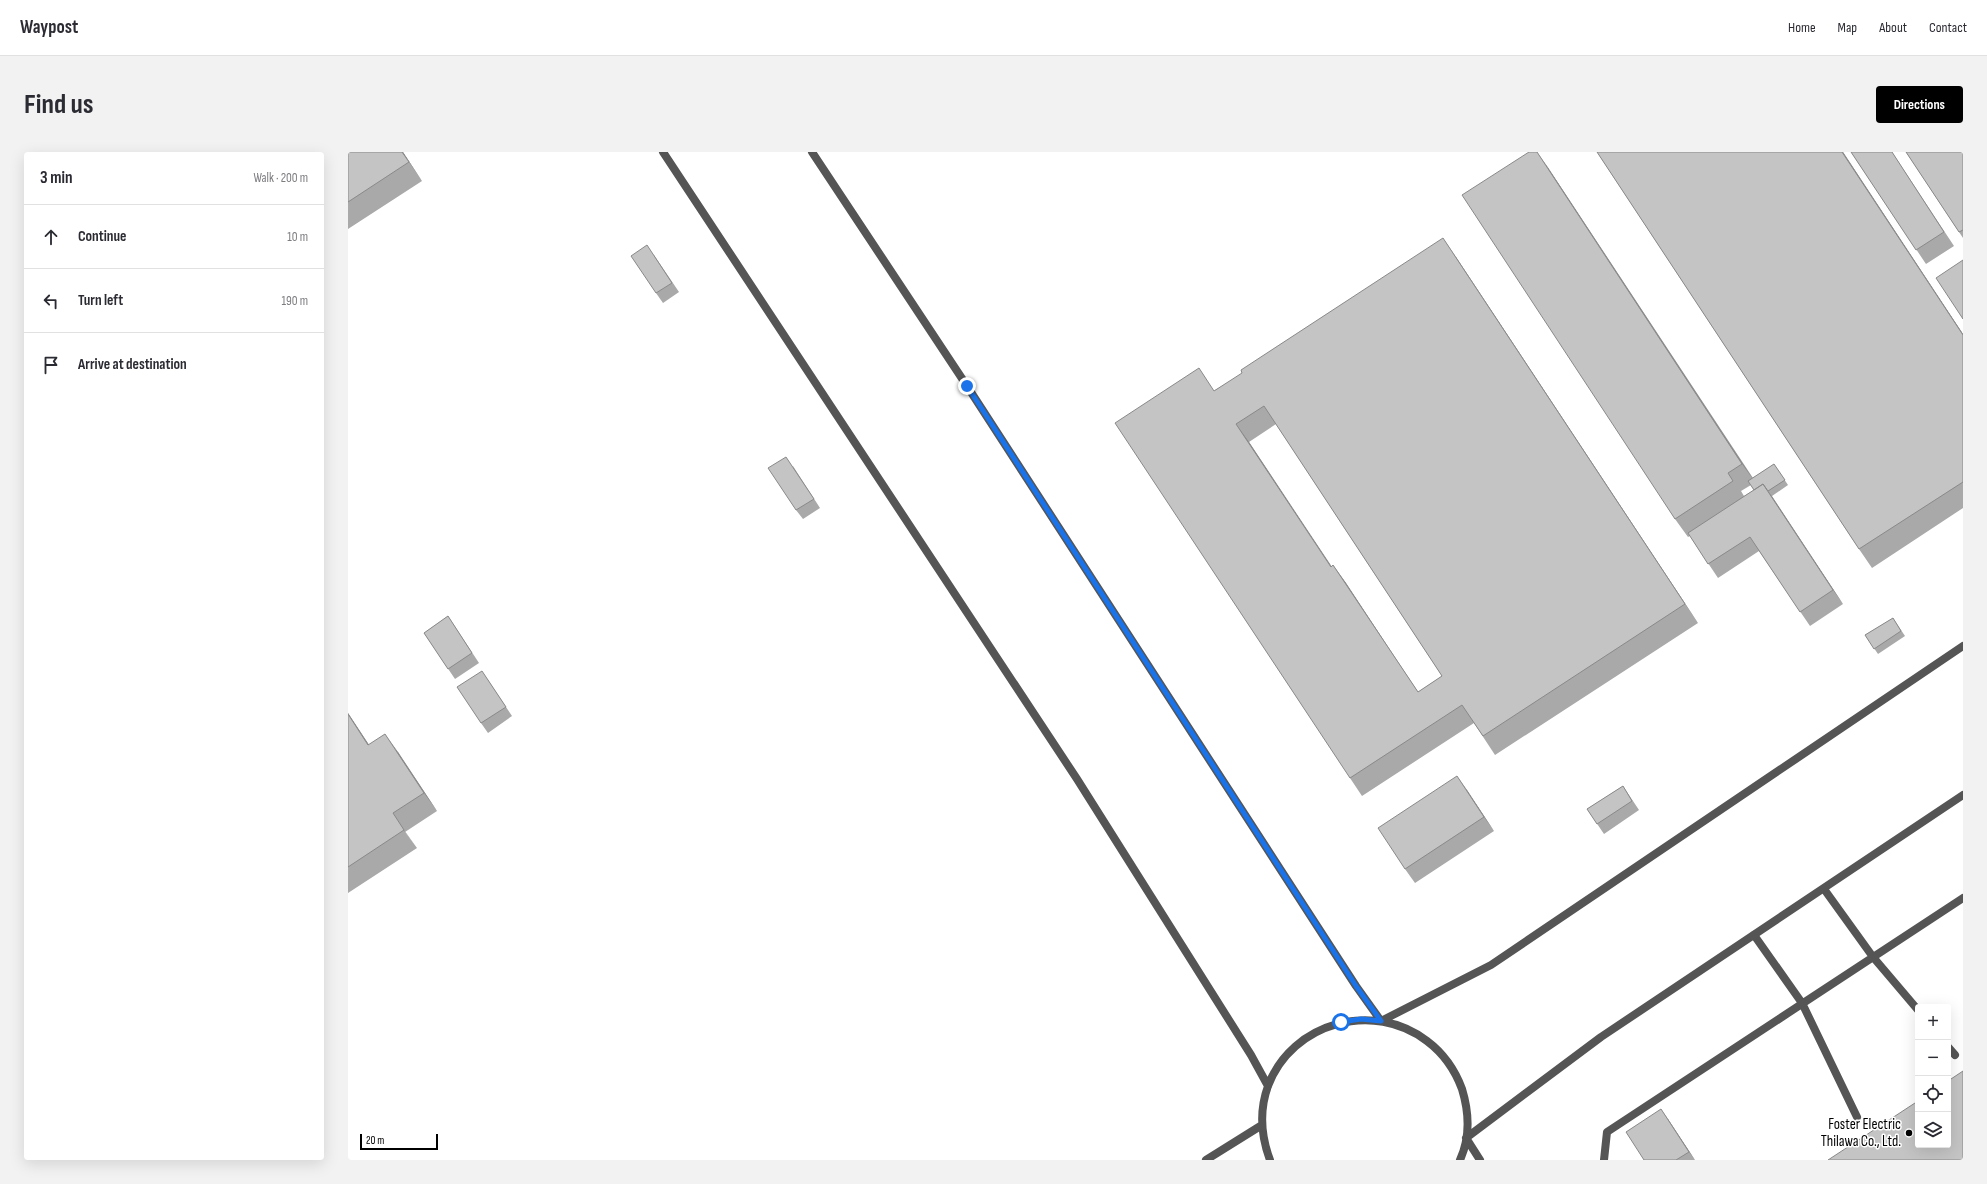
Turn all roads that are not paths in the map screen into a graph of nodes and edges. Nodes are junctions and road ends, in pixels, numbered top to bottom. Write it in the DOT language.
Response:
graph roads {
  1 [pos="663,152"];
  2 [pos="812,152"];
  3 [pos="1963,646"];
  4 [pos="1963,795"];
  5 [pos="1824,889"];
  6 [pos="1963,898"];
  7 [pos="1754,935"];
  8 [pos="1873,957"];
  9 [pos="1802,1004"];
  10 [pos="1915,1006"];
  11 [pos="1381,1021"];
  12 [pos="1951,1050"];
  13 [pos="1955,1055"];
  14 [pos="1268,1086"];
  15 [pos="1857,1117"];
  16 [pos="1262,1125"];
  17 [pos="1466,1138"];
  18 [pos="1206,1160"];
  19 [pos="1270,1160"];
  20 [pos="1460,1160"];
  21 [pos="1480,1160"];
  22 [pos="1604,1160"];
  1 -- 14 [label="street"];
  2 -- 11 [label="street"];
  3 -- 11 [label="street"];
  4 -- 5 [label="street"];
  5 -- 7 [label="street"];
  5 -- 8 [label="street"];
  6 -- 8 [label="street"];
  7 -- 9 [label="street"];
  7 -- 17 [label="street"];
  8 -- 9 [label="street"];
  8 -- 10 [label="street"];
  9 -- 15 [label="street"];
  9 -- 22 [label="street"];
  11 -- 14 [label="street"];
  11 -- 17 [label="street"];
  12 -- 13 [label="street"];
  14 -- 16 [label="street"];
  16 -- 18 [label="street"];
  16 -- 19 [label="street"];
  17 -- 20 [label="street"];
  17 -- 21 [label="street"];
}
